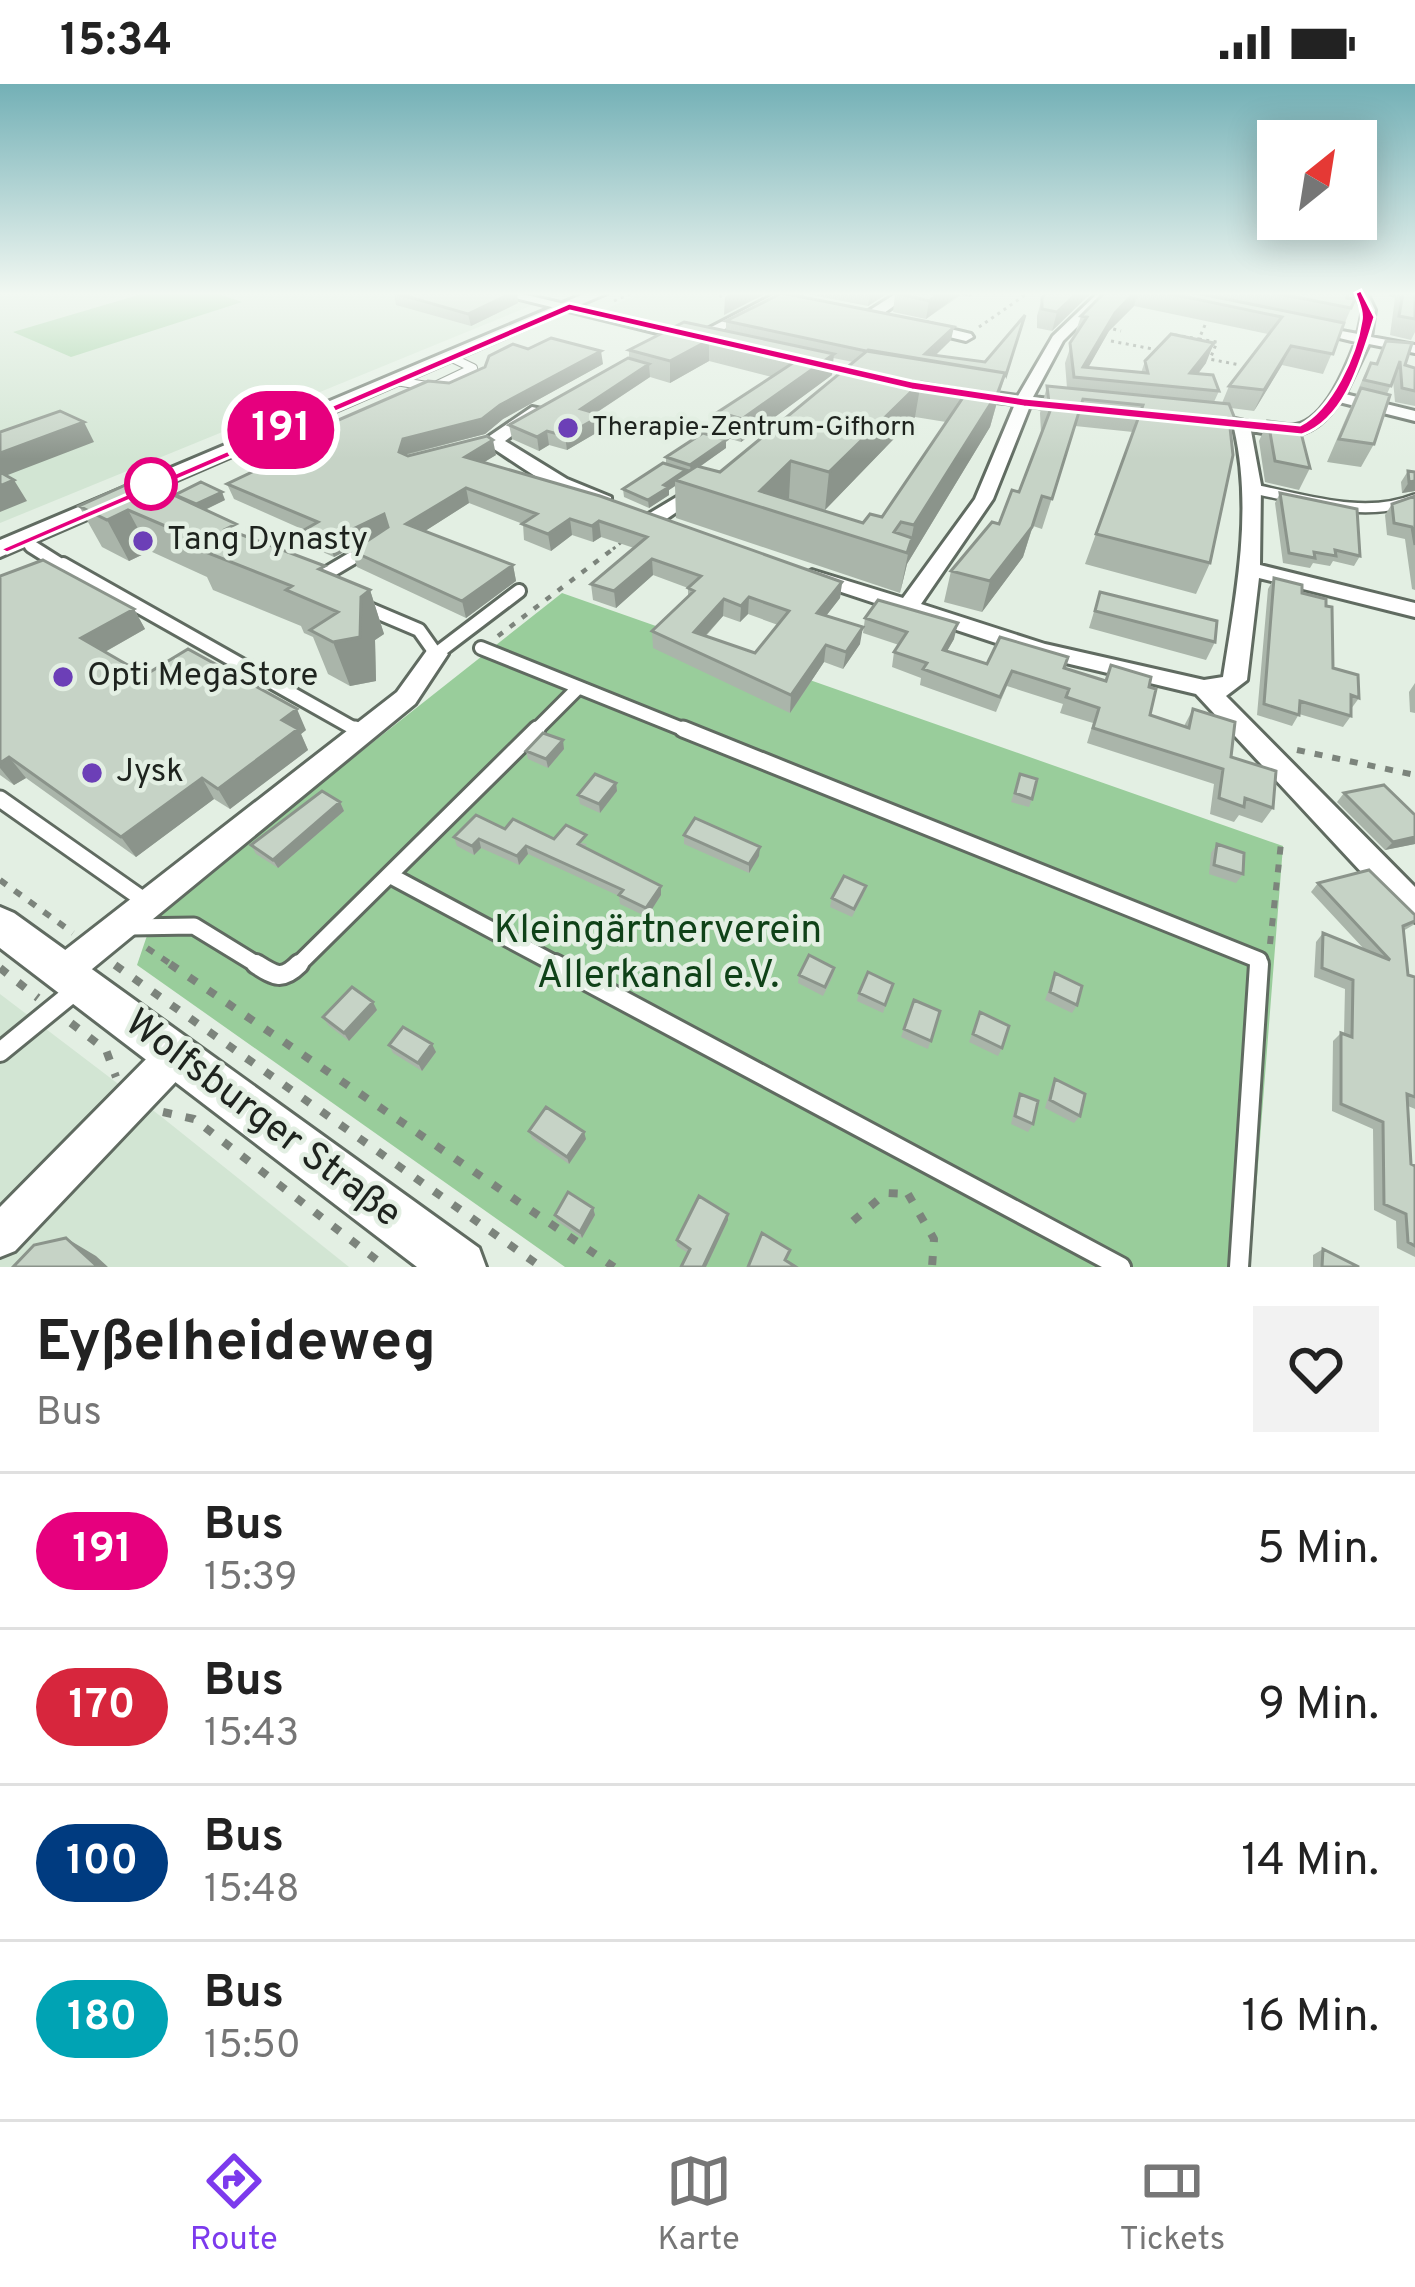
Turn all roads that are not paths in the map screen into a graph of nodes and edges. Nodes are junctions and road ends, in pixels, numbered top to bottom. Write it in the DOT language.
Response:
graph roads {
  1 [pos="474,348"];
  2 [pos="1054,348"];
  3 [pos="1359,348"];
  4 [pos="452,358"];
  5 [pos="396,382"];
  6 [pos="957,392"];
  7 [pos="1336,397"];
  8 [pos="1024,402"];
  9 [pos="547,405"];
  10 [pos="1094,409"];
  11 [pos="1415,416"];
  12 [pos="1210,421"];
  13 [pos="1240,424"];
  14 [pos="707,482"];
  15 [pos="1250,488"];
  16 [pos="1415,499"];
  17 [pos="652,520"];
  18 [pos="686,532"];
  19 [pos="385,538"];
  20 [pos="11,544"];
  21 [pos="63,564"];
  22 [pos="785,567"];
  23 [pos="1250,569"];
  24 [pos="44,573"];
  25 [pos="519,591"];
  26 [pos="332,592"];
  27 [pos="354,602"];
  28 [pos="907,609"];
  29 [pos="1415,610"];
  30 [pos="481,648"];
  31 [pos="436,653"];
  32 [pos="578,688"];
  33 [pos="1204,688"];
  34 [pos="362,733"];
  35 [pos="0,799"];
  36 [pos="392,876"];
  37 [pos="149,903"];
  38 [pos="1415,908"];
  39 [pos="0,926"];
  40 [pos="117,928"];
  41 [pos="83,964"];
  42 [pos="0,1052"];
  43 [pos="175,1056"];
  44 [pos="0,1236"];
  45 [pos="460,1267"];
  46 [pos="1120,1267"];
  47 [pos="1239,1267"];
  1 -- 4 [label="street"];
  2 -- 8 [label="street"];
  3 -- 7 [label="street"];
  4 -- 5 [label="street"];
  4 -- 5 [label="lane"];
  5 -- 20 [label="street"];
  6 -- 8 [label="street"];
  7 -- 11 [label="street"];
  7 -- 13 [label="street"];
  8 -- 10 [label="street"];
  8 -- 28 [label="street"];
  9 -- 17 [label="street"];
  12 -- 13 [label="street"];
  13 -- 15 [label="street"];
  14 -- 17 [label="street"];
  15 -- 16 [label="lane"];
  15 -- 23 [label="street"];
  17 -- 18 [label="street"];
  19 -- 26 [label="lane"];
  20 -- 21 [label="lane"];
  21 -- 24 [label="lane"];
  21 -- 34 [label="lane"];
  22 -- 28 [label="street"];
  23 -- 29 [label="street"];
  23 -- 33 [label="street"];
  25 -- 31 [label="lane"];
  27 -- 31 [label="lane"];
  28 -- 33 [label="street"];
  30 -- 32 [label="lane"];
  31 -- 34 [label="street"];
  32 -- 36 [label="lane"];
  32 -- 47 [label="lane"];
  33 -- 38 [label="street"];
  34 -- 37 [label="street"];
  35 -- 37 [label="lane"];
  36 -- 40 [label="lane"];
  36 -- 46 [label="lane"];
  37 -- 40 [label="street"];
  39 -- 41 [label="street, Wolfsburger Straße"];
  40 -- 41 [label="street"];
  41 -- 42 [label="lane"];
  41 -- 43 [label="street, Wolfsburger Straße"];
  43 -- 44 [label="street"];
  43 -- 45 [label="street, Wolfsburger Straße"];
}
